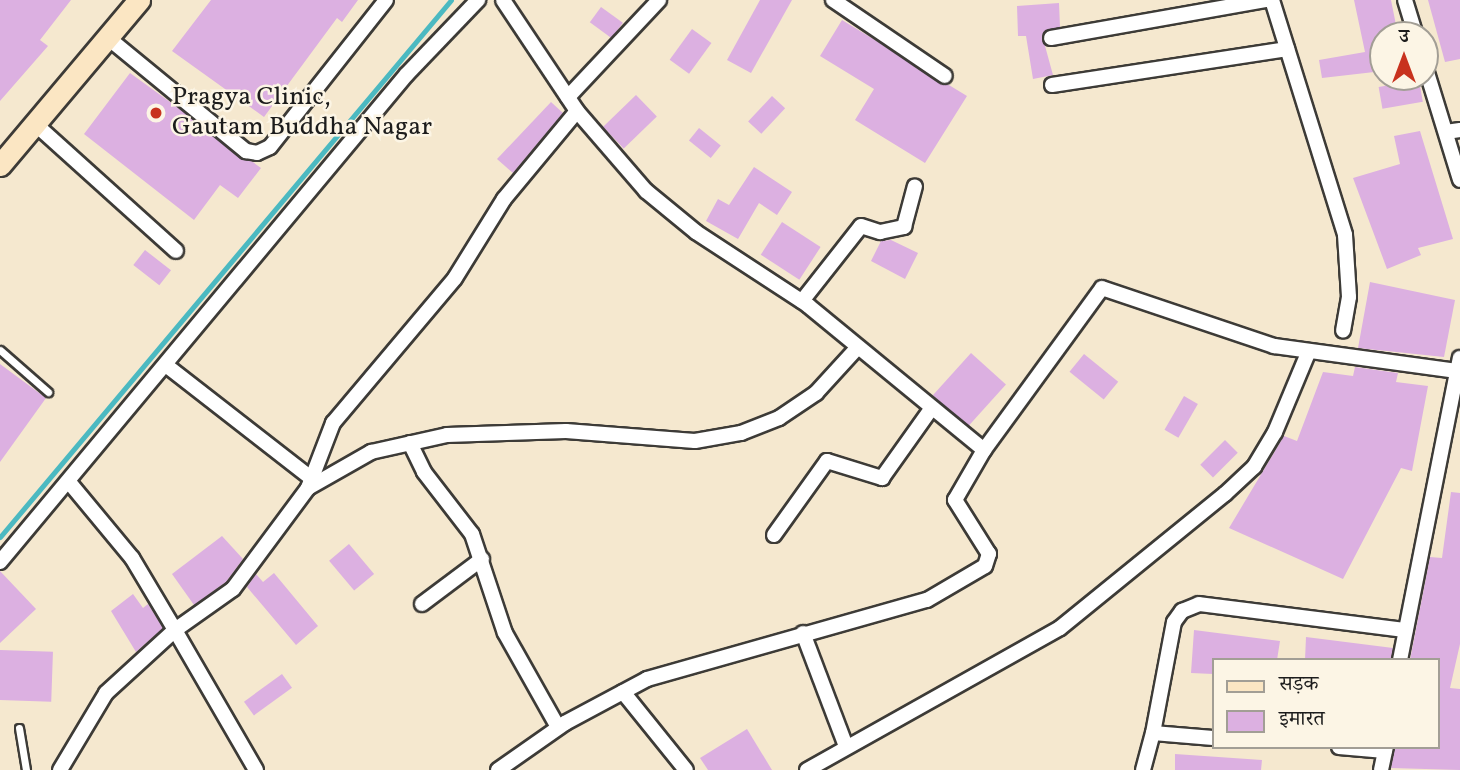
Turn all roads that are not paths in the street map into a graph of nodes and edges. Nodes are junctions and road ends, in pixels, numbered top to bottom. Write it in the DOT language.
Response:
graph roads {
  1 [pos="139,0"];
  2 [pos="386,0"];
  3 [pos="478,0"];
  4 [pos="503,0"];
  5 [pos="659,0"];
  6 [pos="833,0"];
  7 [pos="1269,0"];
  8 [pos="1405,0"];
  9 [pos="1412,21"];
  10 [pos="107,37"];
  11 [pos="1051,37"];
  12 [pos="1287,49"];
  13 [pos="944,76"];
  14 [pos="1052,85"];
  15 [pos="1436,91"];
  16 [pos="568,97"];
  17 [pos="577,111"];
  18 [pos="34,123"];
  19 [pos="1453,131"];
  20 [pos="0,165"];
  21 [pos="1460,180"];
  22 [pos="915,186"];
  23 [pos="176,251"];
  24 [pos="802,301"];
  25 [pos="1343,330"];
  26 [pos="858,347"];
  27 [pos="0,350"];
  28 [pos="1308,353"];
  29 [pos="1459,364"];
  30 [pos="167,366"];
  31 [pos="48,392"];
  32 [pos="931,409"];
  33 [pos="410,443"];
  34 [pos="984,450"];
  35 [pos="69,482"];
  36 [pos="309,483"];
  37 [pos="774,535"];
  38 [pos="482,559"];
  39 [pos="0,562"];
  40 [pos="422,604"];
  41 [pos="175,630"];
  42 [pos="1405,630"];
  43 [pos="803,633"];
  44 [pos="1400,658"];
  45 [pos="624,692"];
  46 [pos="558,727"];
  47 [pos="19,728"];
  48 [pos="1153,733"];
  49 [pos="1212,738"];
  50 [pos="846,746"];
  51 [pos="1385,749"];
  52 [pos="26,770"];
  53 [pos="60,770"];
  54 [pos="256,770"];
  55 [pos="498,770"];
  56 [pos="685,770"];
  57 [pos="807,770"];
  58 [pos="1143,770"];
  59 [pos="1381,770"];
  1 -- 10 [label="street"];
  2 -- 10 [label="street"];
  3 -- 30 [label="street"];
  4 -- 16 [label="street"];
  5 -- 16 [label="street"];
  6 -- 13 [label="street"];
  7 -- 11 [label="street"];
  7 -- 12 [label="street"];
  8 -- 9 [label="street"];
  10 -- 18 [label="street"];
  12 -- 14 [label="street"];
  12 -- 25 [label="street"];
  15 -- 19 [label="street"];
  16 -- 17 [label="street"];
  17 -- 24 [label="street"];
  17 -- 36 [label="street"];
  18 -- 20 [label="street"];
  18 -- 23 [label="street"];
  19 -- 21 [label="street"];
  22 -- 24 [label="street"];
  24 -- 26 [label="street"];
  26 -- 32 [label="street"];
  26 -- 33 [label="street"];
  27 -- 31 [label="lane"];
  28 -- 29 [label="street"];
  28 -- 34 [label="street"];
  28 -- 50 [label="street"];
  29 -- 42 [label="street"];
  30 -- 35 [label="street"];
  30 -- 36 [label="street"];
  32 -- 34 [label="street"];
  32 -- 37 [label="street"];
  33 -- 36 [label="street"];
  33 -- 38 [label="street"];
  34 -- 43 [label="street"];
  35 -- 39 [label="street"];
  35 -- 41 [label="street"];
  36 -- 41 [label="street"];
  38 -- 40 [label="street"];
  38 -- 46 [label="street"];
  41 -- 53 [label="street"];
  41 -- 54 [label="street"];
  42 -- 44 [label="street"];
  42 -- 48 [label="street"];
  43 -- 45 [label="street"];
  43 -- 50 [label="street"];
  45 -- 46 [label="street"];
  45 -- 56 [label="street"];
  46 -- 55 [label="street"];
  47 -- 52 [label="lane"];
  48 -- 49 [label="street"];
  48 -- 58 [label="street"];
  50 -- 57 [label="street"];
  51 -- 59 [label="street"];
}
